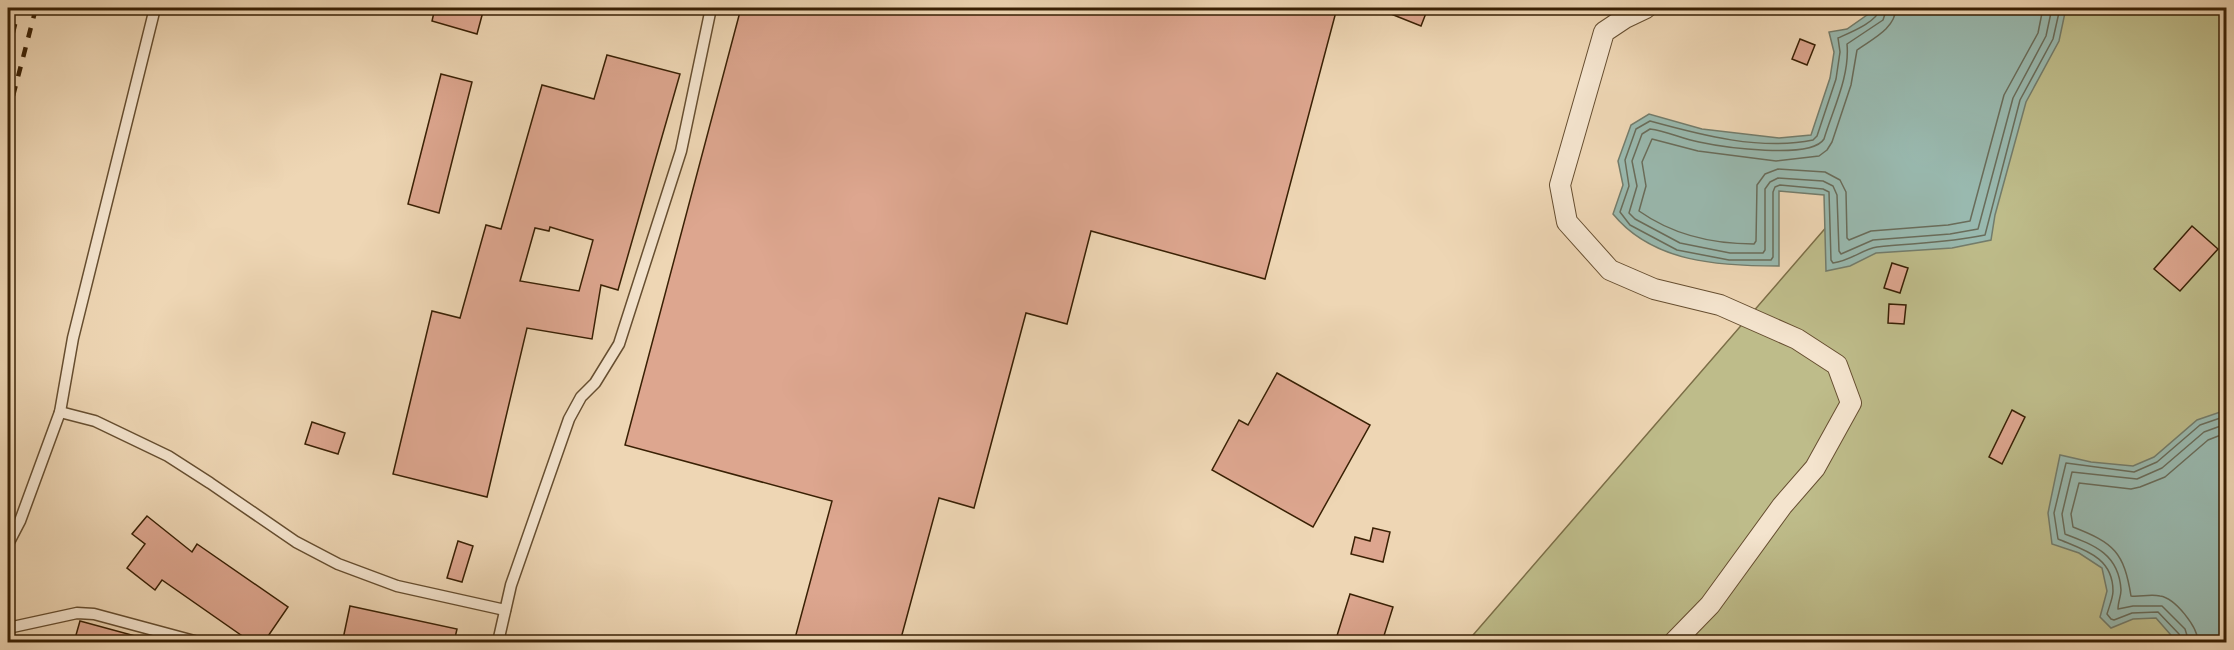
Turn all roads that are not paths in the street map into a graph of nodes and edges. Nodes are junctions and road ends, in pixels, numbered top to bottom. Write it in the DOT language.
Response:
graph roads {
  1 [pos="155,8"];
  2 [pos="711,8"];
  3 [pos="1646,8"];
  4 [pos="60,411"];
  5 [pos="8,544"];
  6 [pos="505,610"];
  7 [pos="8,628"];
  8 [pos="198,642"];
  9 [pos="498,642"];
  10 [pos="1674,642"];
  1 -- 4 [label="lane"];
  2 -- 6 [label="lane"];
  3 -- 10 [label="street"];
  4 -- 5 [label="lane"];
  4 -- 6 [label="lane"];
  6 -- 9 [label="lane"];
  7 -- 8 [label="lane"];
}
